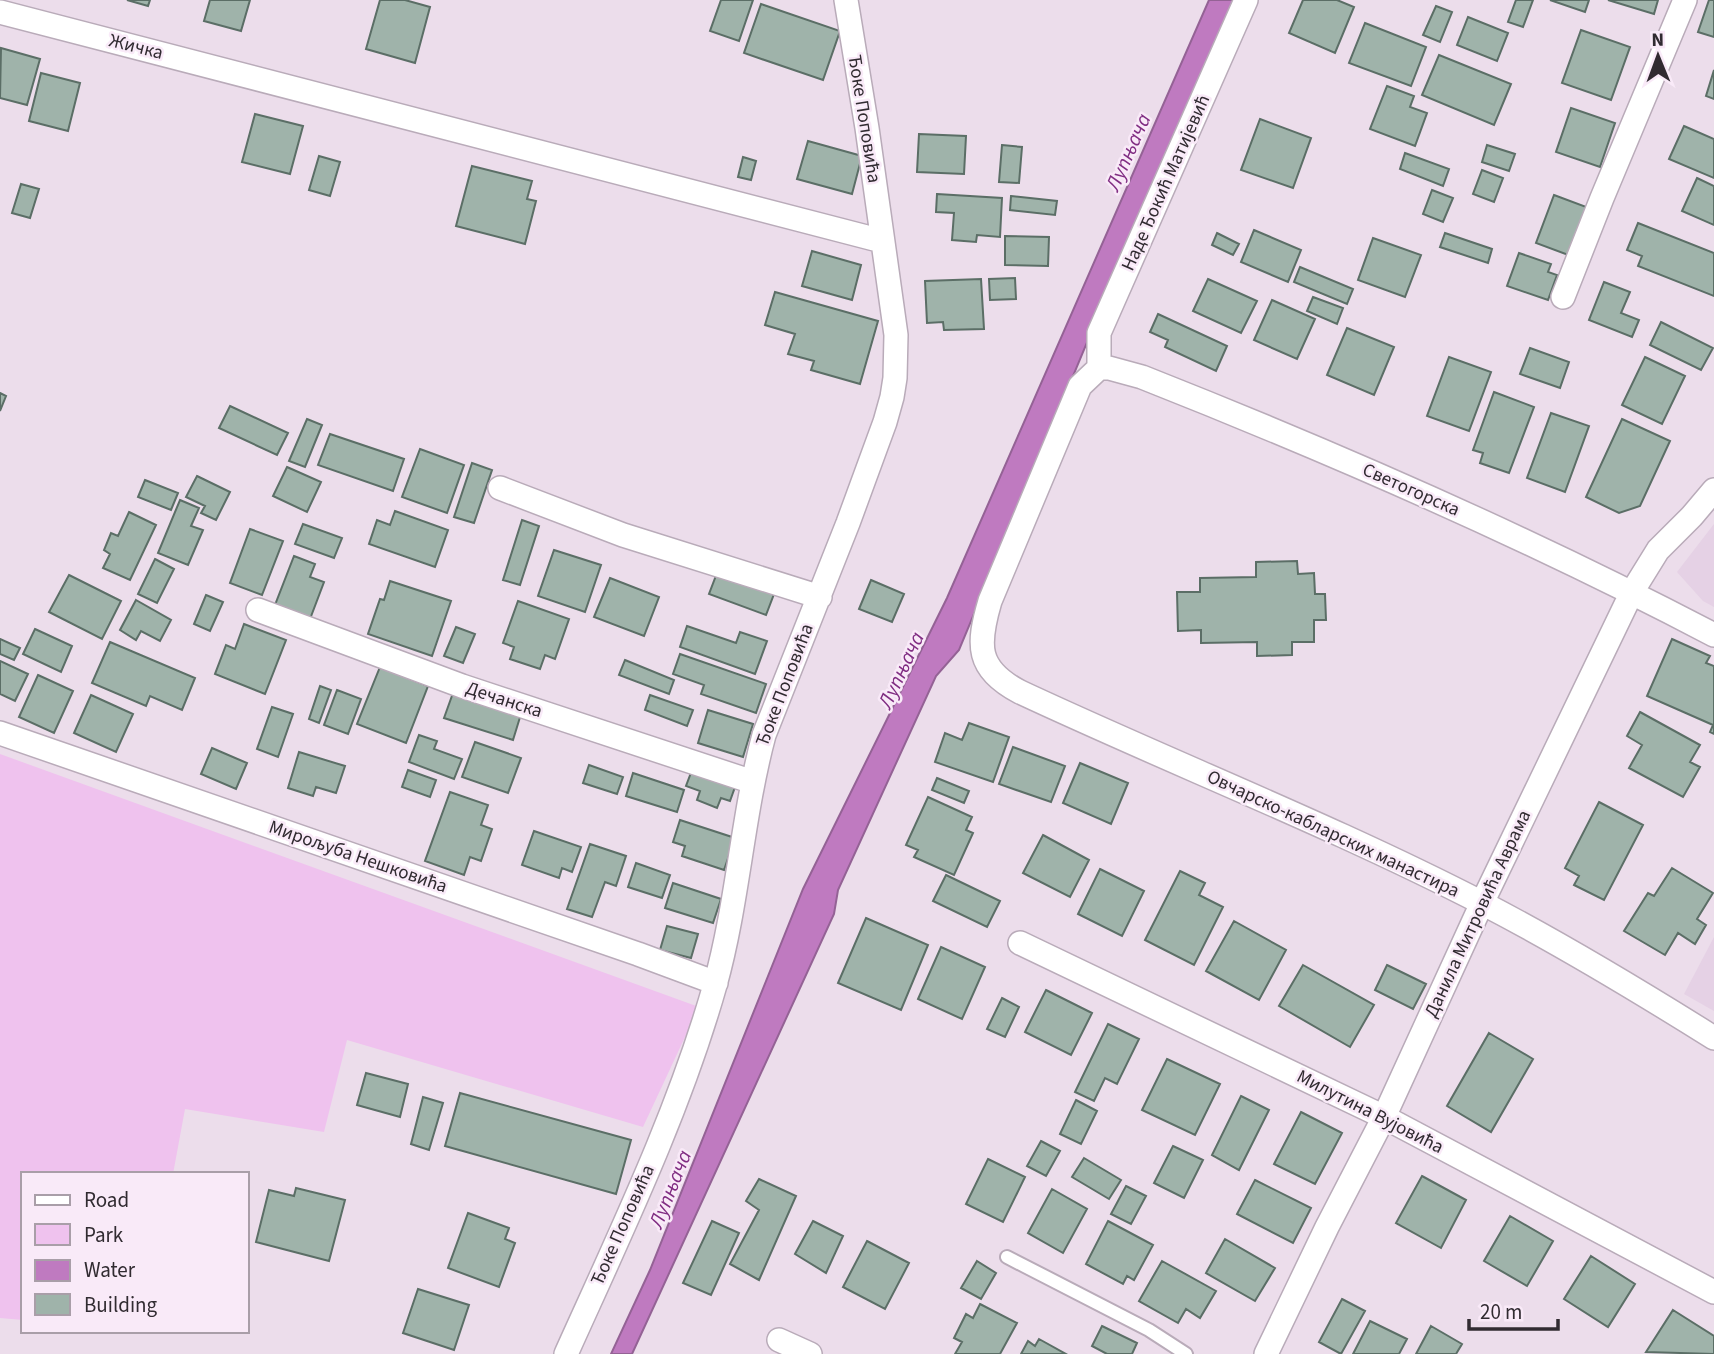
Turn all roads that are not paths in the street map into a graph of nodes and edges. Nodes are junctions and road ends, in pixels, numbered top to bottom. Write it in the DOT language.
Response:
graph roads {
  1 [pos="846,0"];
  2 [pos="1246,0"];
  3 [pos="1685,0"];
  4 [pos="0,12"];
  5 [pos="883,241"];
  6 [pos="1563,297"];
  7 [pos="1099,368"];
  8 [pos="500,488"];
  9 [pos="1714,490"];
  10 [pos="1632,592"];
  11 [pos="820,597"];
  12 [pos="258,610"];
  13 [pos="1714,635"];
  14 [pos="0,733"];
  15 [pos="753,782"];
  16 [pos="1482,903"];
  17 [pos="1020,943"];
  18 [pos="716,983"];
  19 [pos="1714,1038"];
  20 [pos="1384,1117"];
  21 [pos="1007,1256"];
  22 [pos="1714,1292"];
  23 [pos="779,1340"];
  24 [pos="566,1354"];
  25 [pos="810,1354"];
  26 [pos="1186,1354"];
  27 [pos="1266,1354"];
  1 -- 5 [label="street, Ђоке Поповића"];
  2 -- 7 [label="street, Наде Ђокић Матијевић"];
  3 -- 6 [label="street"];
  4 -- 5 [label="street, Жичка"];
  5 -- 11 [label="street, Ђоке Поповића"];
  7 -- 10 [label="street, Светогорска"];
  7 -- 16 [label="street, Овчарско-кабларских манастира"];
  8 -- 11 [label="street"];
  9 -- 10 [label="street, Данила Митровића Аврама"];
  10 -- 13 [label="street, Светогорска"];
  10 -- 16 [label="street, Данила Митровића Аврама"];
  11 -- 15 [label="street, Ђоке Поповића"];
  12 -- 15 [label="street, Дечанска"];
  14 -- 18 [label="street, Мирољуба Нешковића"];
  15 -- 18 [label="street, Ђоке Поповића"];
  16 -- 19 [label="street, Овчарско-кабларских манастира"];
  16 -- 20 [label="street, Данила Митровића Аврама"];
  17 -- 20 [label="street, Милутина Вујовића"];
  18 -- 24 [label="street, Ђоке Поповића"];
  20 -- 22 [label="street, Милутина Вујовића"];
  20 -- 27 [label="street, Данила Митровића Аврама"];
  21 -- 26 [label="lane"];
  23 -- 25 [label="street"];
}
